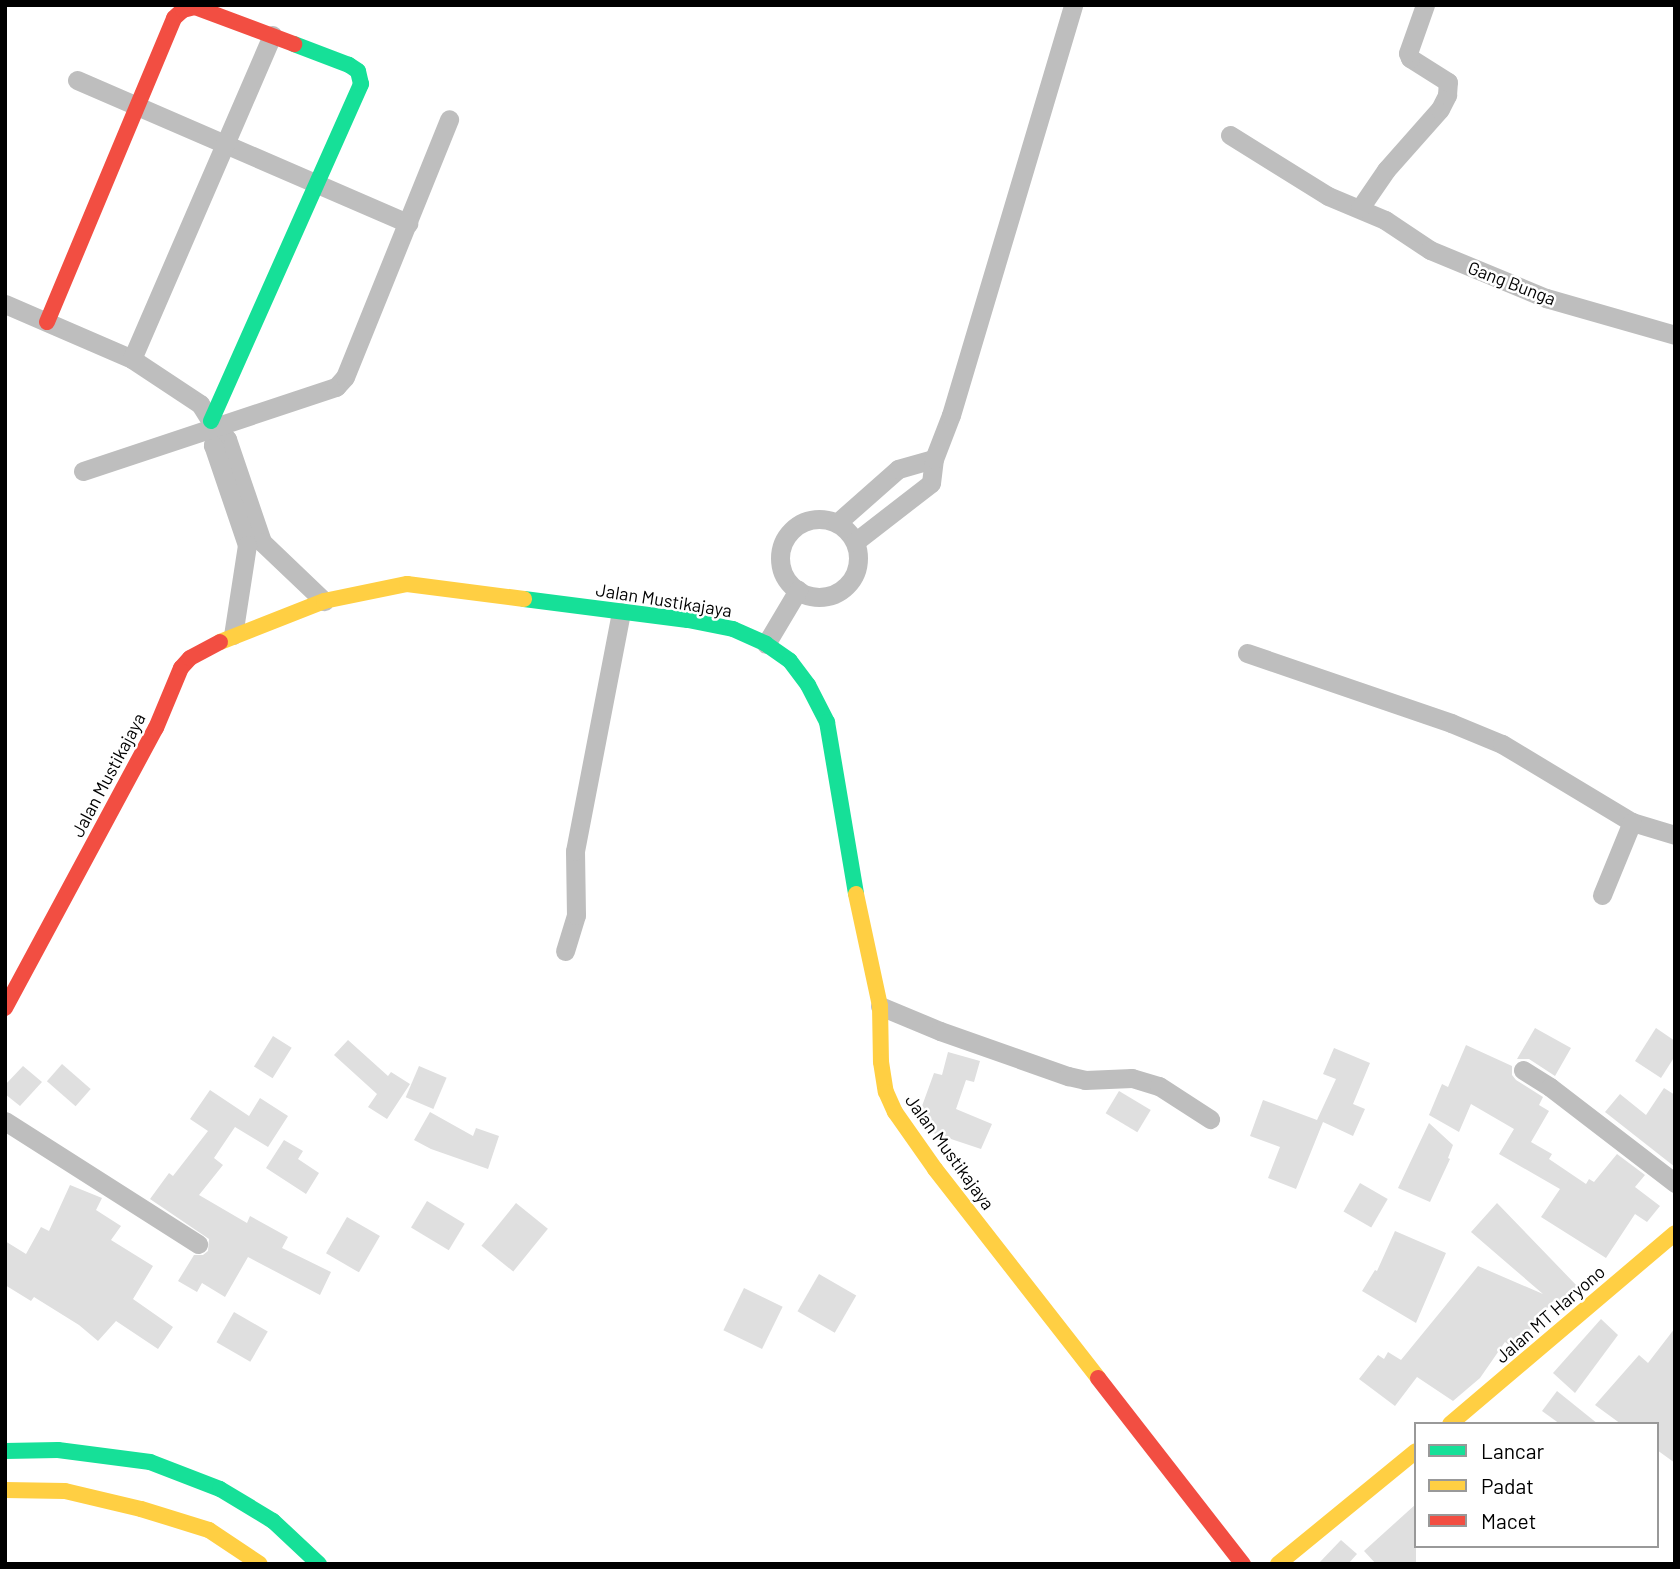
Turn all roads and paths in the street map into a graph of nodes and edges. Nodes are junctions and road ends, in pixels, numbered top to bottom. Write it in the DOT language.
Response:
graph roads {
  1 [pos="1073,5"];
  2 [pos="1425,5"];
  3 [pos="272,35"];
  4 [pos="77,80"];
  5 [pos="136,107"];
  6 [pos="449,118"];
  7 [pos="1230,135"];
  8 [pos="226,146"];
  9 [pos="315,185"];
  10 [pos="1360,208"];
  11 [pos="408,223"];
  12 [pos="5,304"];
  13 [pos="47,322"];
  14 [pos="1675,335"];
  15 [pos="132,359"];
  16 [pos="214,427"];
  17 [pos="934,458"];
  18 [pos="83,471"];
  19 [pos="837,523"];
  20 [pos="855,542"];
  21 [pos="798,590"];
  22 [pos="324,601"];
  23 [pos="621,612"];
  24 [pos="233,635"];
  25 [pos="766,644"];
  26 [pos="1247,653"];
  27 [pos="1632,822"];
  28 [pos="1675,835"];
  29 [pos="1602,895"];
  30 [pos="565,951"];
  31 [pos="880,1006"];
  32 [pos="5,1008"];
  33 [pos="1523,1070"];
  34 [pos="1210,1119"];
  35 [pos="5,1121"];
  36 [pos="1675,1183"];
  37 [pos="1674,1236"];
  38 [pos="198,1244"];
  39 [pos="1452,1422"];
  40 [pos="5,1451"];
  41 [pos="1414,1453"];
  42 [pos="5,1490"];
  43 [pos="255,1559"];
  44 [pos="319,1564"];
  45 [pos="1243,1564"];
  46 [pos="1278,1564"];
  1 -- 17 [label="street"];
  2 -- 10 [label="street"];
  3 -- 5 [label="main road"];
  3 -- 8 [label="street"];
  3 -- 9 [label="main road"];
  4 -- 5 [label="street"];
  5 -- 8 [label="street"];
  5 -- 13 [label="main road"];
  6 -- 11 [label="street"];
  7 -- 10 [label="street, Gang Bunga"];
  8 -- 9 [label="street"];
  8 -- 15 [label="street"];
  9 -- 11 [label="street"];
  9 -- 16 [label="main road"];
  10 -- 14 [label="street, Gang Bunga"];
  11 -- 16 [label="street"];
  12 -- 13 [label="street"];
  13 -- 15 [label="street"];
  15 -- 16 [label="street"];
  16 -- 18 [label="street"];
  16 -- 22 [label="street"];
  16 -- 24 [label="street"];
  17 -- 19 [label="street"];
  17 -- 20 [label="street"];
  19 -- 20 [label="street"];
  19 -- 21 [label="street"];
  20 -- 21 [label="street"];
  21 -- 25 [label="street"];
  22 -- 23 [label="main road, Jalan Mustikajaya"];
  22 -- 24 [label="main road, Jalan Mustikajaya"];
  23 -- 25 [label="main road, Jalan Mustikajaya"];
  23 -- 30 [label="street"];
  24 -- 32 [label="main road, Jalan Mustikajaya"];
  25 -- 31 [label="main road, Jalan Mustikajaya"];
  26 -- 27 [label="street"];
  27 -- 28 [label="street"];
  27 -- 29 [label="street"];
  31 -- 34 [label="street"];
  31 -- 45 [label="main road, Jalan Mustikajaya"];
  33 -- 36 [label="street"];
  35 -- 38 [label="street"];
  37 -- 39 [label="main road, Jalan MT Haryono"];
  40 -- 44 [label="main road"];
  41 -- 46 [label="main road"];
  42 -- 43 [label="main road"];
}
